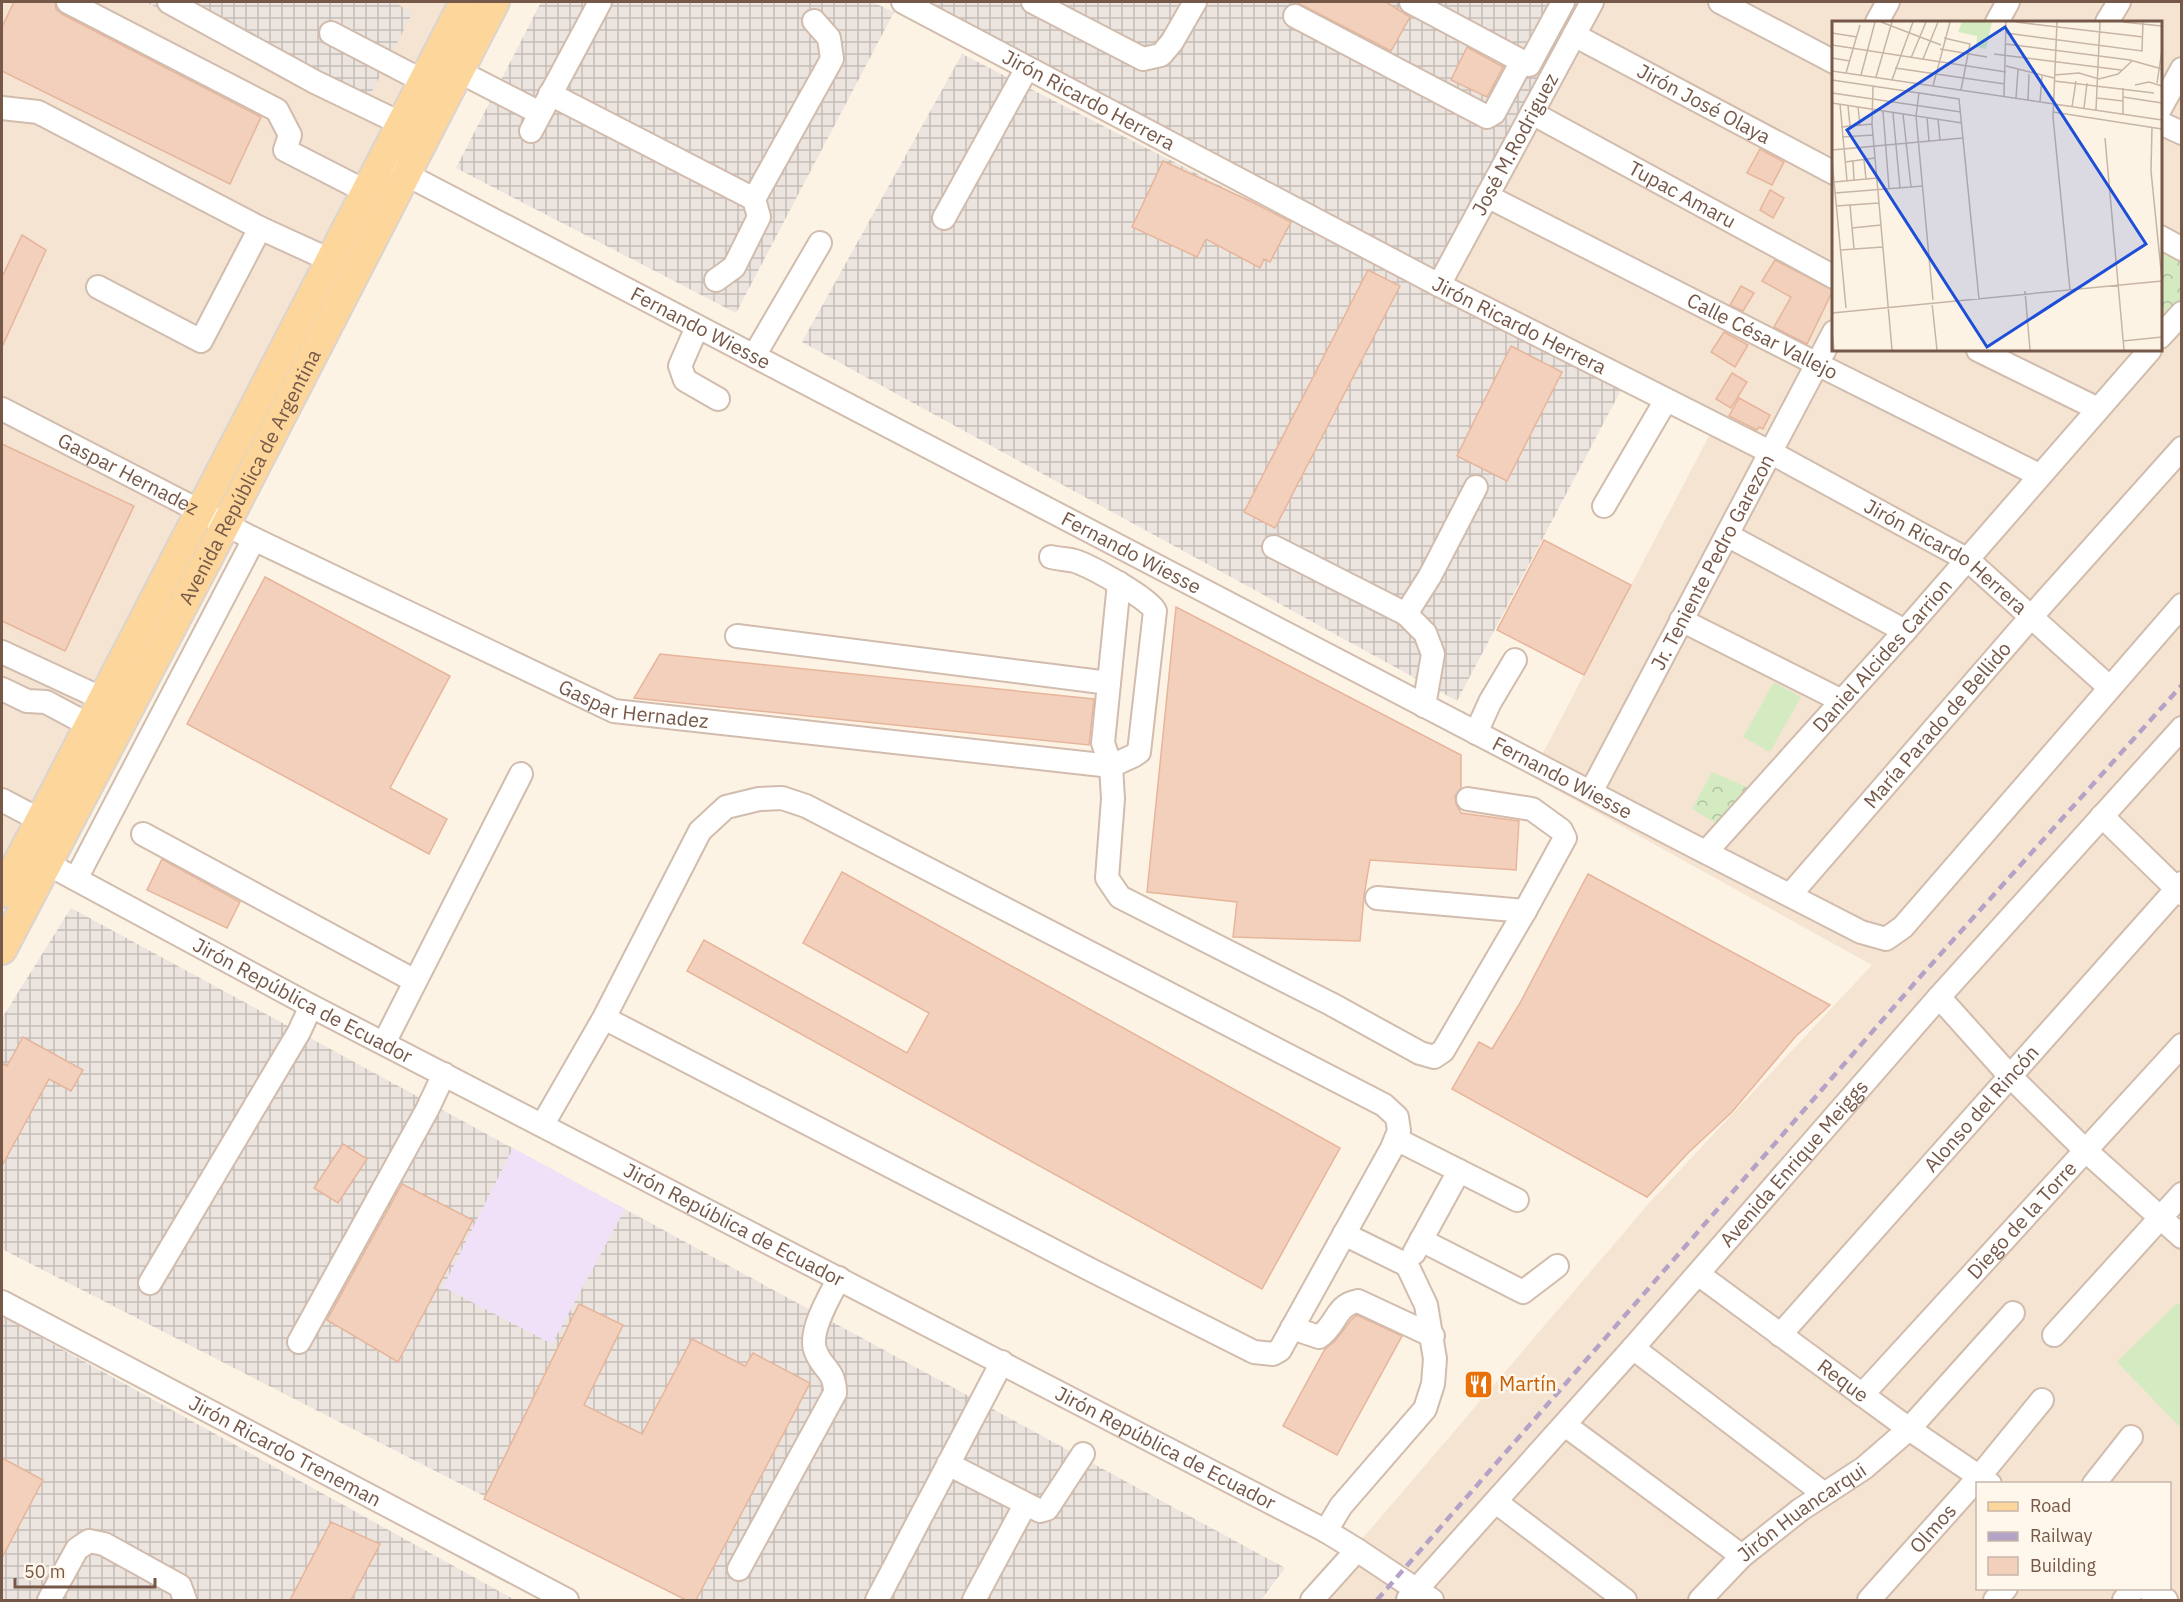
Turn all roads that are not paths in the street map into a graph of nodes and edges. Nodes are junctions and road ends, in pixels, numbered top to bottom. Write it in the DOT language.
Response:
graph roads {
  1 [pos="68,2"];
  2 [pos="169,2"];
  3 [pos="464,2"];
  4 [pos="495,2"];
  5 [pos="600,2"];
  6 [pos="903,2"];
  7 [pos="1033,2"];
  8 [pos="1195,2"];
  9 [pos="1411,2"];
  10 [pos="1563,2"];
  11 [pos="1592,2"];
  12 [pos="1720,2"];
  13 [pos="1888,2"];
  14 [pos="2008,2"];
  15 [pos="2119,2"];
  16 [pos="1438,8"];
  17 [pos="1295,16"];
  18 [pos="814,21"];
  19 [pos="1878,21"];
  20 [pos="1998,21"];
  21 [pos="2109,21"];
  22 [pos="331,33"];
  23 [pos="1574,35"];
  24 [pos="1832,61"];
  25 [pos="1522,62"];
  26 [pos="1027,68"];
  27 [pos="2181,69"];
  28 [pos="458,71"];
  29 [pos="423,81"];
  30 [pos="2162,105"];
  31 [pos="2,108"];
  32 [pos="540,113"];
  33 [pos="1532,113"];
  34 [pos="400,123"];
  35 [pos="2162,124"];
  36 [pos="2181,133"];
  37 [pos="393,167"];
  38 [pos="1832,172"];
  39 [pos="365,191"];
  40 [pos="1487,196"];
  41 [pos="754,199"];
  42 [pos="944,218"];
  43 [pos="260,228"];
  44 [pos="2162,238"];
  45 [pos="820,243"];
  46 [pos="2181,249"];
  47 [pos="330,260"];
  48 [pos="1832,276"];
  49 [pos="716,280"];
  50 [pos="1439,285"];
  51 [pos="98,287"];
  52 [pos="2181,313"];
  53 [pos="697,327"];
  54 [pos="1832,334"];
  55 [pos="2162,335"];
  56 [pos="1980,351"];
  57 [pos="2149,351"];
  58 [pos="754,356"];
  59 [pos="1817,364"];
  60 [pos="718,399"];
  61 [pos="1666,400"];
  62 [pos="2,409"];
  63 [pos="2098,409"];
  64 [pos="2181,448"];
  65 [pos="1770,452"];
  66 [pos="2039,475"];
  67 [pos="1476,487"];
  68 [pos="1604,506"];
  69 [pos="200,511"];
  70 [pos="226,524"];
  71 [pos="1727,535"];
  72 [pos="254,539"];
  73 [pos="1274,547"];
  74 [pos="1051,557"];
  75 [pos="1968,560"];
  76 [pos="1119,583"];
  77 [pos="2181,605"];
  78 [pos="1406,614"];
  79 [pos="2031,617"];
  80 [pos="1681,620"];
  81 [pos="1905,631"];
  82 [pos="737,636"];
  83 [pos="2,652"];
  84 [pos="1515,660"];
  85 [pos="1109,683"];
  86 [pos="2109,687"];
  87 [pos="2,689"];
  88 [pos="103,699"];
  89 [pos="1842,701"];
  90 [pos="1424,706"];
  91 [pos="89,725"];
  92 [pos="2181,728"];
  93 [pos="1476,733"];
  94 [pos="1111,766"];
  95 [pos="521,774"];
  96 [pos="1591,792"];
  97 [pos="1468,799"];
  98 [pos="2,800"];
  99 [pos="2103,816"];
  100 [pos="40,820"];
  101 [pos="144,834"];
  102 [pos="1706,852"];
  103 [pos="35,858"];
  104 [pos="76,879"];
  105 [pos="2180,888"];
  106 [pos="2,893"];
  107 [pos="1790,895"];
  108 [pos="1377,898"];
  109 [pos="1525,911"];
  110 [pos="2,950"];
  111 [pos="415,981"];
  112 [pos="1939,997"];
  113 [pos="311,1006"];
  114 [pos="604,1018"];
  115 [pos="384,1043"];
  116 [pos="2181,1045"];
  117 [pos="444,1074"];
  118 [pos="2009,1075"];
  119 [pos="543,1124"];
  120 [pos="1396,1138"];
  121 [pos="2085,1150"];
  122 [pos="1459,1171"];
  123 [pos="2181,1194"];
  124 [pos="1517,1200"];
  125 [pos="2159,1217"];
  126 [pos="1344,1234"];
  127 [pos="2181,1237"];
  128 [pos="1421,1240"];
  129 [pos="1407,1265"];
  130 [pos="1557,1266"];
  131 [pos="1698,1274"];
  132 [pos="839,1278"];
  133 [pos="150,1283"];
  134 [pos="2,1302"];
  135 [pos="2013,1313"];
  136 [pos="1292,1328"];
  137 [pos="1780,1335"];
  138 [pos="2054,1335"];
  139 [pos="1432,1336"];
  140 [pos="299,1342"];
  141 [pos="1633,1348"];
  142 [pos="1002,1362"];
  143 [pos="1862,1395"];
  144 [pos="2042,1400"];
  145 [pos="1565,1425"];
  146 [pos="1908,1429"];
  147 [pos="2131,1437"];
  148 [pos="1083,1454"];
  149 [pos="948,1464"];
  150 [pos="1984,1480"];
  151 [pos="2096,1482"];
  152 [pos="1976,1488"];
  153 [pos="1823,1493"];
  154 [pos="1496,1502"];
  155 [pos="1025,1505"];
  156 [pos="1326,1531"];
  157 [pos="1357,1550"];
  158 [pos="1742,1556"];
  159 [pos="739,1569"];
  160 [pos="2149,1590"];
  161 [pos="1419,1597"];
  162 [pos="50,1600"];
  163 [pos="185,1600"];
  164 [pos="567,1600"];
  165 [pos="877,1600"];
  166 [pos="974,1600"];
  167 [pos="1312,1600"];
  168 [pos="1625,1600"];
  169 [pos="1700,1600"];
  170 [pos="1869,1600"];
  171 [pos="2166,1600"];
  1 -- 39 [label="street"];
  2 -- 34 [label="street"];
  3 -- 29 [label="main road, Avenida República de Argentina"];
  4 -- 28 [label="main road, Avenida República de Argentina"];
  5 -- 32 [label="street"];
  6 -- 26 [label="street, Jirón Ricardo Herrera"];
  7 -- 8 [label="street"];
  9 -- 16 [label="street"];
  10 -- 25 [label="street"];
  11 -- 23 [label="street, José M.Rodriguez"];
  12 -- 24 [label="street"];
  13 -- 19 [label="street"];
  14 -- 20 [label="street"];
  15 -- 21 [label="street"];
  16 -- 25 [label="street"];
  17 -- 25 [label="street"];
  18 -- 41 [label="street"];
  22 -- 29 [label="street"];
  23 -- 33 [label="street, José M.Rodriguez"];
  23 -- 38 [label="street, Jirón José Olaya"];
  26 -- 42 [label="street"];
  26 -- 50 [label="street, Jirón Ricardo Herrera"];
  27 -- 30 [label="street"];
  28 -- 32 [label="street"];
  28 -- 37 [label="main road, Avenida República de Argentina"];
  29 -- 34 [label="main road, Avenida República de Argentina"];
  31 -- 43 [label="street"];
  32 -- 41 [label="street"];
  33 -- 40 [label="street, José M.Rodriguez"];
  33 -- 48 [label="street, Tupac Amaru"];
  34 -- 37 [label="main road, Avenida República de Argentina"];
  35 -- 36 [label="street"];
  37 -- 39 [label="main road, Avenida República de Argentina"];
  37 -- 53 [label="street, Fernando Wiesse"];
  37 -- 70 [label="main road, Avenida República de Argentina"];
  39 -- 47 [label="main road, Avenida República de Argentina"];
  40 -- 50 [label="street, José M.Rodriguez"];
  40 -- 59 [label="street, Calle César Vallejo"];
  41 -- 49 [label="street"];
  43 -- 47 [label="street"];
  43 -- 51 [label="street"];
  44 -- 46 [label="street"];
  45 -- 58 [label="street"];
  47 -- 69 [label="main road, Avenida República de Argentina"];
  50 -- 61 [label="street, Jirón Ricardo Herrera"];
  52 -- 55 [label="street"];
  53 -- 58 [label="street, Fernando Wiesse"];
  53 -- 60 [label="street"];
  54 -- 59 [label="street, Jr. Teniente Pedro Garezon"];
  56 -- 63 [label="street"];
  57 -- 63 [label="street, Daniel Alcides Carrion"];
  58 -- 90 [label="street, Fernando Wiesse"];
  59 -- 65 [label="street, Jr. Teniente Pedro Garezon"];
  59 -- 66 [label="street, Calle César Vallejo"];
  61 -- 65 [label="street, Jirón Ricardo Herrera"];
  61 -- 68 [label="street"];
  62 -- 69 [label="street, Gaspar Hernadez"];
  63 -- 66 [label="street, Daniel Alcides Carrion"];
  64 -- 79 [label="street, María Parado de Bellido"];
  65 -- 71 [label="street, Jr. Teniente Pedro Garezon"];
  65 -- 75 [label="street, Jirón Ricardo Herrera"];
  66 -- 75 [label="street, Daniel Alcides Carrion"];
  67 -- 78 [label="street"];
  69 -- 70 [label="street, Gaspar Hernadez"];
  69 -- 88 [label="main road, Avenida República de Argentina"];
  70 -- 72 [label="street, Gaspar Hernadez"];
  70 -- 103 [label="main road, Avenida República de Argentina"];
  71 -- 80 [label="street, Jr. Teniente Pedro Garezon"];
  71 -- 81 [label="street"];
  72 -- 94 [label="street, Gaspar Hernadez"];
  72 -- 104 [label="street"];
  73 -- 78 [label="street"];
  74 -- 76 [label="street"];
  75 -- 79 [label="street, Jirón Ricardo Herrera"];
  75 -- 81 [label="street, Daniel Alcides Carrion"];
  76 -- 85 [label="street"];
  76 -- 94 [label="street"];
  77 -- 86 [label="street"];
  78 -- 90 [label="street"];
  79 -- 86 [label="street, Jirón Ricardo Herrera"];
  79 -- 107 [label="street, María Parado de Bellido"];
  80 -- 89 [label="street"];
  80 -- 96 [label="street, Jr. Teniente Pedro Garezon"];
  81 -- 89 [label="street, Daniel Alcides Carrion"];
  82 -- 85 [label="street"];
  83 -- 88 [label="street"];
  84 -- 93 [label="street"];
  85 -- 94 [label="street"];
  86 -- 107 [label="street, Fernando Wiesse"];
  87 -- 91 [label="street"];
  88 -- 91 [label="main road, Avenida República de Argentina"];
  89 -- 102 [label="street, Daniel Alcides Carrion"];
  90 -- 93 [label="street, Fernando Wiesse"];
  91 -- 100 [label="main road, Avenida República de Argentina"];
  92 -- 99 [label="street, Avenida Enrique Meiggs"];
  93 -- 96 [label="street, Fernando Wiesse"];
  94 -- 109 [label="street"];
  95 -- 111 [label="street"];
  96 -- 102 [label="street, Fernando Wiesse"];
  97 -- 109 [label="street"];
  98 -- 100 [label="street"];
  99 -- 105 [label="street"];
  99 -- 112 [label="street, Avenida Enrique Meiggs"];
  100 -- 103 [label="main road, Avenida República de Argentina"];
  101 -- 111 [label="street"];
  102 -- 107 [label="street, Fernando Wiesse"];
  103 -- 104 [label="street, Jirón República de Ecuador"];
  103 -- 106 [label="main road, Avenida República de Argentina"];
  103 -- 110 [label="main road, Avenida República de Argentina"];
  104 -- 113 [label="street, Jirón República de Ecuador"];
  105 -- 118 [label="street, Alonso del Rincón"];
  108 -- 109 [label="street"];
  111 -- 115 [label="street"];
  112 -- 118 [label="street"];
  112 -- 131 [label="street, Avenida Enrique Meiggs"];
  113 -- 115 [label="street, Jirón República de Ecuador"];
  113 -- 133 [label="street"];
  114 -- 119 [label="street"];
  114 -- 120 [label="street"];
  114 -- 136 [label="street"];
  115 -- 117 [label="street, Jirón República de Ecuador"];
  116 -- 121 [label="street, Diego de la Torre"];
  117 -- 119 [label="street, Jirón República de Ecuador"];
  117 -- 140 [label="street"];
  118 -- 121 [label="street"];
  118 -- 137 [label="street, Alonso del Rincón"];
  119 -- 132 [label="street, Jirón República de Ecuador"];
  120 -- 122 [label="street"];
  120 -- 126 [label="street"];
  121 -- 125 [label="street"];
  121 -- 143 [label="street, Diego de la Torre"];
  122 -- 124 [label="street"];
  122 -- 128 [label="street"];
  123 -- 125 [label="street"];
  125 -- 127 [label="street"];
  125 -- 138 [label="street"];
  126 -- 129 [label="street"];
  126 -- 136 [label="street"];
  128 -- 129 [label="street"];
  128 -- 130 [label="street"];
  129 -- 139 [label="street"];
  131 -- 137 [label="street, Reque"];
  131 -- 141 [label="street, Avenida Enrique Meiggs"];
  132 -- 142 [label="street, Jirón República de Ecuador"];
  132 -- 159 [label="street"];
  134 -- 164 [label="street, Jirón Ricardo Treneman"];
  135 -- 146 [label="street, Jirón Huancarqui"];
  136 -- 139 [label="street"];
  137 -- 143 [label="street, Reque"];
  139 -- 156 [label="street"];
  141 -- 145 [label="street, Avenida Enrique Meiggs"];
  141 -- 153 [label="street"];
  142 -- 149 [label="street"];
  142 -- 156 [label="street, Jirón República de Ecuador"];
  143 -- 146 [label="street, Reque"];
  144 -- 150 [label="street, Olmos"];
  145 -- 154 [label="street, Avenida Enrique Meiggs"];
  145 -- 158 [label="street"];
  146 -- 150 [label="street, Reque"];
  146 -- 153 [label="street, Jirón Huancarqui"];
  147 -- 151 [label="street"];
  148 -- 155 [label="street"];
  149 -- 155 [label="street"];
  149 -- 165 [label="street"];
  152 -- 170 [label="street, Olmos"];
  153 -- 158 [label="street, Jirón Huancarqui"];
  154 -- 161 [label="street, Avenida Enrique Meiggs"];
  154 -- 168 [label="street"];
  155 -- 166 [label="street"];
  156 -- 157 [label="street, Jirón República de Ecuador"];
  157 -- 161 [label="street, Jirón República de Ecuador"];
  157 -- 167 [label="street"];
  158 -- 169 [label="street, Jirón Huancarqui"];
  160 -- 171 [label="street"];
  162 -- 163 [label="street"];
}
